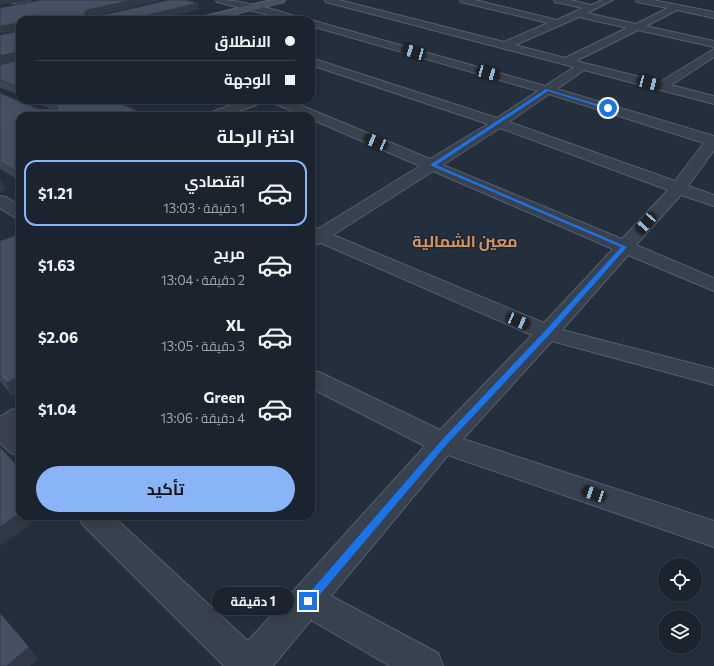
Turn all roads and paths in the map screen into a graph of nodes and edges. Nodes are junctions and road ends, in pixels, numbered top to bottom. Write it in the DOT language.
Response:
graph roads {
  1 [pos="13,0"];
  2 [pos="220,0"];
  3 [pos="281,0"];
  4 [pos="329,0"];
  5 [pos="464,0"];
  6 [pos="558,0"];
  7 [pos="609,0"];
  8 [pos="640,0"];
  9 [pos="253,7"];
  10 [pos="591,7"];
  11 [pos="677,7"];
  12 [pos="7,9"];
  13 [pos="579,14"];
  14 [pos="714,15"];
  15 [pos="216,16"];
  16 [pos="285,16"];
  17 [pos="559,23"];
  18 [pos="315,24"];
  19 [pos="638,27"];
  20 [pos="714,44"];
  21 [pos="507,45"];
  22 [pos="714,52"];
  23 [pos="315,61"];
  24 [pos="567,61"];
  25 [pos="584,65"];
  26 [pos="662,86"];
  27 [pos="547,90"];
  28 [pos="714,100"];
  29 [pos="247,104"];
  30 [pos="287,104"];
  31 [pos="225,112"];
  32 [pos="306,112"];
  33 [pos="315,116"];
  34 [pos="499,123"];
  35 [pos="714,141"];
  36 [pos="432,165"];
  37 [pos="678,188"];
  38 [pos="0,201"];
  39 [pos="714,201"];
  40 [pos="16,211"];
  41 [pos="315,235"];
  42 [pos="315,236"];
  43 [pos="624,247"];
  44 [pos="714,284"];
  45 [pos="547,334"];
  46 [pos="714,377"];
  47 [pos="315,380"];
  48 [pos="5,425"];
  49 [pos="16,440"];
  50 [pos="443,443"];
  51 [pos="97,520"];
  52 [pos="714,534"];
  53 [pos="308,601"];
  54 [pos="250,666"];
  55 [pos="425,666"];
  1 -- 12 [label="street"];
  2 -- 9 [label="street"];
  3 -- 9 [label="street"];
  4 -- 21 [label="street"];
  5 -- 17 [label="street"];
  6 -- 10 [label="street"];
  7 -- 10 [label="street"];
  8 -- 11 [label="street"];
  9 -- 15 [label="street"];
  9 -- 16 [label="street"];
  10 -- 13 [label="street"];
  11 -- 14 [label="street"];
  11 -- 19 [label="street"];
  13 -- 17 [label="street"];
  13 -- 19 [label="street"];
  17 -- 21 [label="street"];
  18 -- 27 [label="street"];
  19 -- 20 [label="street"];
  19 -- 24 [label="street"];
  21 -- 24 [label="street"];
  22 -- 26 [label="street"];
  23 -- 34 [label="street"];
  24 -- 25 [label="street"];
  25 -- 26 [label="street"];
  25 -- 27 [label="street"];
  26 -- 28 [label="street"];
  27 -- 34 [label="street"];
  27 -- 35 [label="street"];
  29 -- 31 [label="street"];
  30 -- 32 [label="street"];
  33 -- 36 [label="street"];
  34 -- 36 [label="street"];
  34 -- 37 [label="street"];
  35 -- 37 [label="street"];
  36 -- 41 [label="street"];
  36 -- 43 [label="street"];
  37 -- 39 [label="street"];
  37 -- 43 [label="street"];
  38 -- 40 [label="street"];
  42 -- 45 [label="street"];
  43 -- 44 [label="street"];
  43 -- 45 [label="street"];
  45 -- 46 [label="street"];
  45 -- 50 [label="street"];
  47 -- 50 [label="street"];
  48 -- 49 [label="street"];
  50 -- 52 [label="street"];
  50 -- 53 [label="street"];
  51 -- 54 [label="street"];
  53 -- 54 [label="street"];
  53 -- 55 [label="street"];
}
